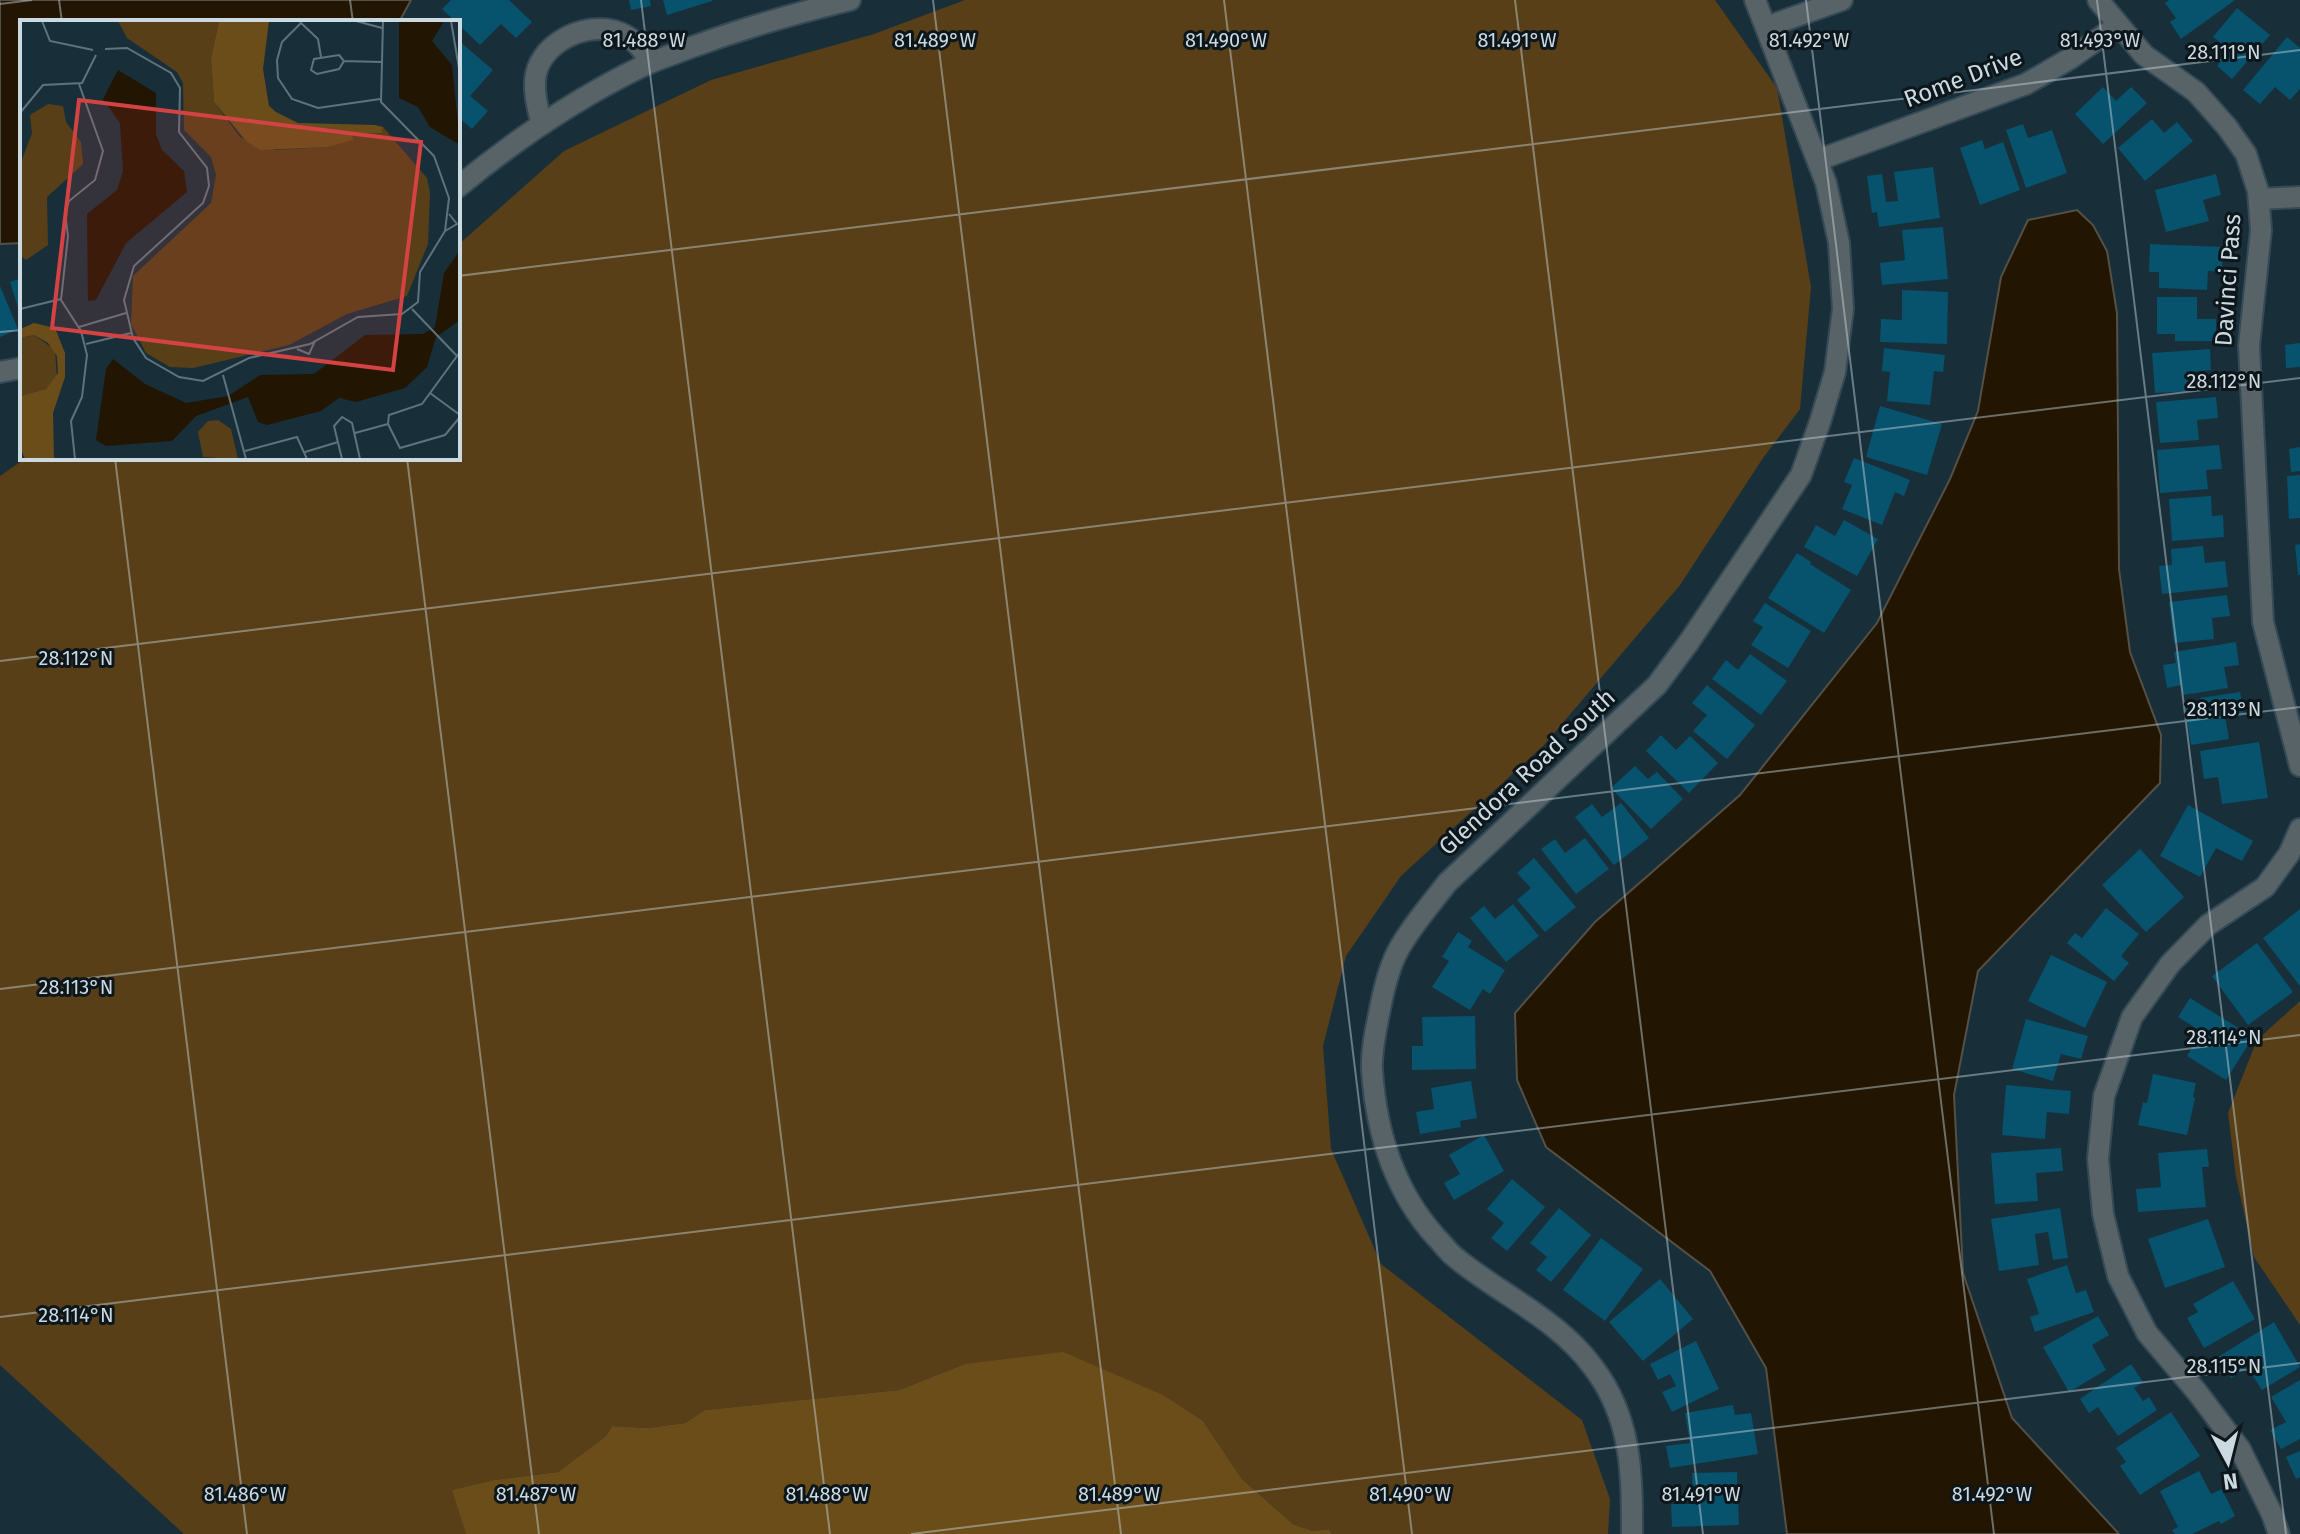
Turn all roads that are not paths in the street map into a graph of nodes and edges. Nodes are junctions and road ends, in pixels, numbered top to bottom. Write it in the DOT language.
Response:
graph roads {
  1 [pos="850,0"];
  2 [pos="1755,0"];
  3 [pos="1842,0"];
  4 [pos="2098,0"];
  5 [pos="2118,25"];
  6 [pos="1766,27"];
  7 [pos="651,62"];
  8 [pos="542,124"];
  9 [pos="1818,160"];
  10 [pos="460,185"];
  11 [pos="2300,197"];
  12 [pos="2259,199"];
  13 [pos="20,368"];
  14 [pos="0,372"];
  15 [pos="2300,766"];
  16 [pos="2300,829"];
  17 [pos="1632,1534"];
  18 [pos="2279,1534"];
  1 -- 7 [label="street"];
  2 -- 6 [label="street, Glendora Road South"];
  3 -- 6 [label="street"];
  4 -- 5 [label="street, Davinci Pass"];
  5 -- 9 [label="street, Rome Drive"];
  5 -- 12 [label="street, Davinci Pass"];
  6 -- 9 [label="street, Glendora Road South"];
  7 -- 8 [label="street"];
  7 -- 8 [label="street"];
  8 -- 10 [label="street"];
  9 -- 17 [label="street, Glendora Road South"];
  11 -- 12 [label="street"];
  12 -- 15 [label="street, Davinci Pass"];
  13 -- 14 [label="street"];
  16 -- 18 [label="street"];
}
